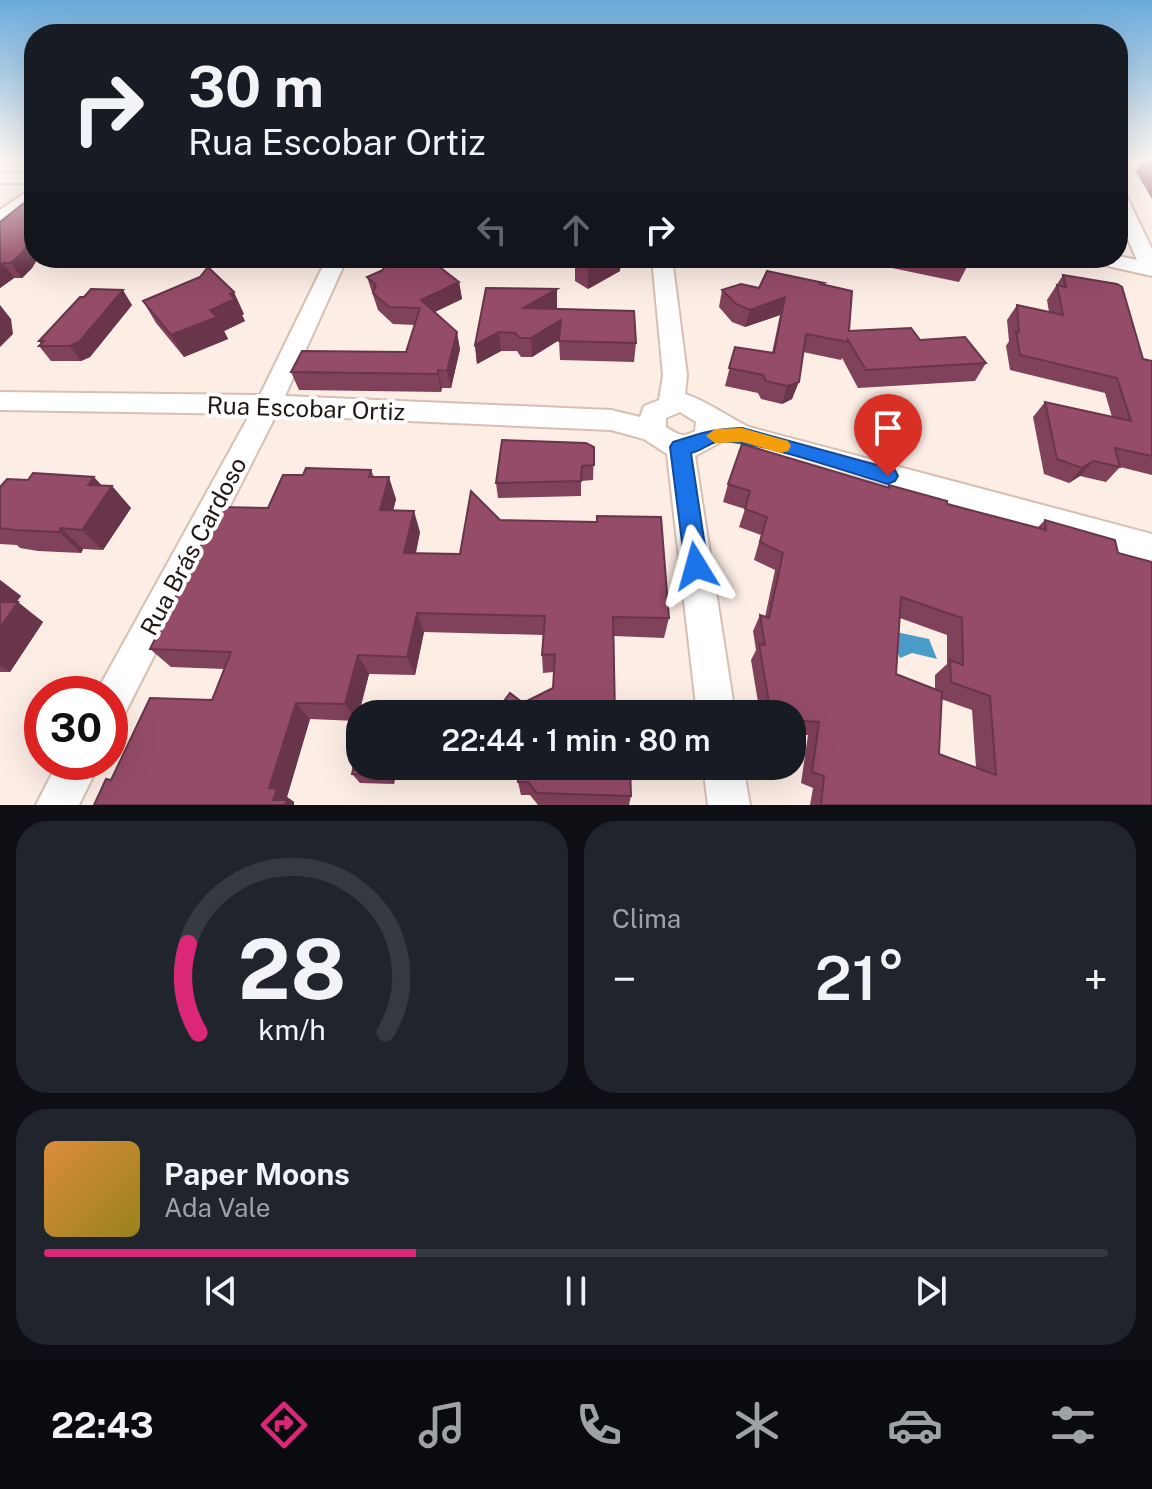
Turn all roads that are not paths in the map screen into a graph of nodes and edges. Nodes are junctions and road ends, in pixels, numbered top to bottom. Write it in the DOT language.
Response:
graph roads {
  1 [pos="24,200"];
  2 [pos="1128,218"];
  3 [pos="0,219"];
  4 [pos="1128,264"];
  5 [pos="332,268"];
  6 [pos="663,268"];
  7 [pos="1152,269"];
  8 [pos="0,401"];
  9 [pos="268,405"];
  10 [pos="680,422"];
  11 [pos="1152,548"];
  12 [pos="125,676"];
  13 [pos="714,700"];
  14 [pos="70,780"];
  15 [pos="725,780"];
  16 [pos="57,805"];
  17 [pos="729,805"];
  1 -- 3 [label="street"];
  2 -- 7 [label="street"];
  4 -- 7 [label="street"];
  5 -- 9 [label="street, Rua Brás Cardoso"];
  6 -- 10 [label="street"];
  8 -- 9 [label="street, Rua Escobar Ortiz"];
  9 -- 10 [label="street, Rua Escobar Ortiz"];
  9 -- 12 [label="street, Rua Brás Cardoso"];
  10 -- 11 [label="street, Rua Escobar Ortiz"];
  10 -- 13 [label="street"];
  14 -- 16 [label="street"];
  15 -- 17 [label="street"];
}
